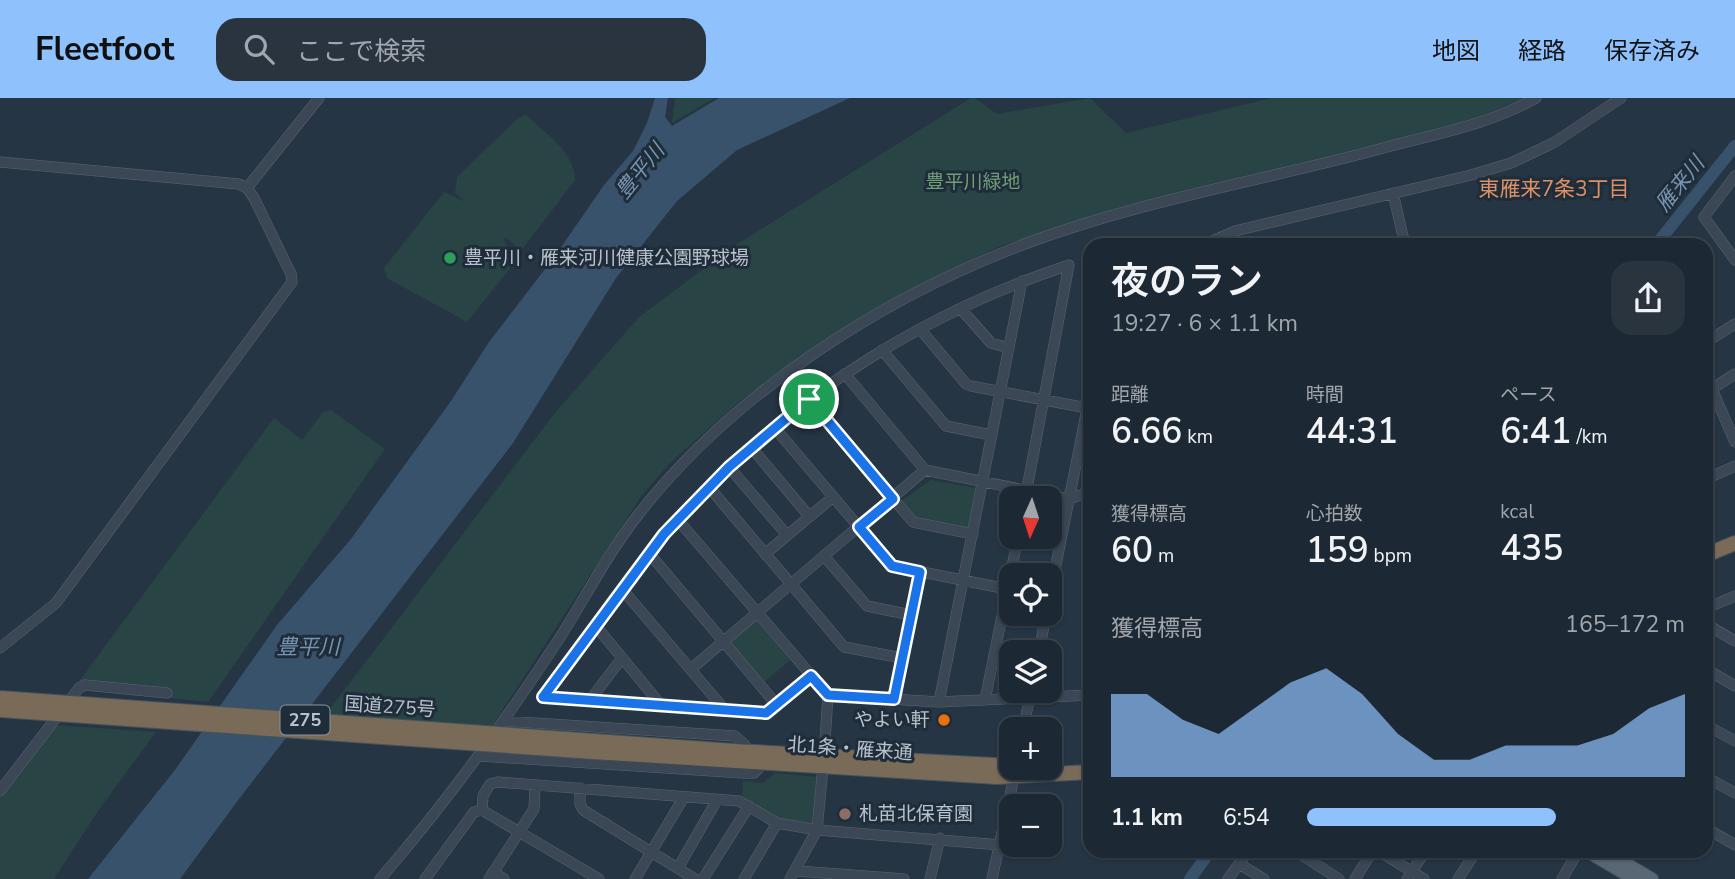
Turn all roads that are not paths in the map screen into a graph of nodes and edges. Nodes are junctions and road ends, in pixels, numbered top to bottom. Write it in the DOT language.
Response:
graph roads {
  1 [pos="319,98"];
  2 [pos="1536,98"];
  3 [pos="1621,98"];
  4 [pos="0,162"];
  5 [pos="1735,176"];
  6 [pos="247,188"];
  7 [pos="1393,193"];
  8 [pos="1219,238"];
  9 [pos="1403,238"];
  10 [pos="1735,260"];
  11 [pos="1022,281"];
  12 [pos="961,309"];
  13 [pos="1735,324"];
  14 [pos="920,329"];
  15 [pos="1713,338"];
  16 [pos="1010,348"];
  17 [pos="882,350"];
  18 [pos="845,374"];
  19 [pos="1735,374"];
  20 [pos="1713,388"];
  21 [pos="1001,392"];
  22 [pos="809,399"];
  23 [pos="1713,399"];
  24 [pos="1045,401"];
  25 [pos="1083,407"];
  26 [pos="774,427"];
  27 [pos="1083,428"];
  28 [pos="991,435"];
  29 [pos="1735,442"];
  30 [pos="751,447"];
  31 [pos="1735,466"];
  32 [pos="729,467"];
  33 [pos="925,470"];
  34 [pos="1713,476"];
  35 [pos="983,481"];
  36 [pos="1000,486"];
  37 [pos="1028,486"];
  38 [pos="709,487"];
  39 [pos="1083,494"];
  40 [pos="833,497"];
  41 [pos="1062,498"];
  42 [pos="893,499"];
  43 [pos="1069,499"];
  44 [pos="809,516"];
  45 [pos="678,520"];
  46 [pos="859,527"];
  47 [pos="788,534"];
  48 [pos="972,534"];
  49 [pos="1735,543"];
  50 [pos="1713,552"];
  51 [pos="649,553"];
  52 [pos="765,554"];
  53 [pos="824,556"];
  54 [pos="1056,563"];
  55 [pos="920,572"];
  56 [pos="963,580"];
  57 [pos="792,584"];
  58 [pos="999,588"];
  59 [pos="622,589"];
  60 [pos="1735,596"];
  61 [pos="1713,605"];
  62 [pos="758,612"];
  63 [pos="911,615"];
  64 [pos="595,625"];
  65 [pos="1001,626"];
  66 [pos="1713,628"];
  67 [pos="1735,641"];
  68 [pos="723,642"];
  69 [pos="0,648"];
  70 [pos="621,657"];
  71 [pos="902,658"];
  72 [pos="691,670"];
  73 [pos="1713,674"];
  74 [pos="811,676"];
  75 [pos="1735,686"];
  76 [pos="167,693"];
  77 [pos="828,695"];
  78 [pos="1062,695"];
  79 [pos="1083,695"];
  80 [pos="0,698"];
  81 [pos="999,698"];
  82 [pos="894,699"];
  83 [pos="590,700"];
  84 [pos="985,700"];
  85 [pos="939,702"];
  86 [pos="776,704"];
  87 [pos="661,705"];
  88 [pos="0,710"];
  89 [pos="725,710"];
  90 [pos="504,721"];
  91 [pos="1713,729"];
  92 [pos="1735,741"];
  93 [pos="609,748"];
  94 [pos="480,756"];
  95 [pos="753,758"];
  96 [pos="824,762"];
  97 [pos="1083,763"];
  98 [pos="1062,764"];
  99 [pos="1062,771"];
  100 [pos="1083,772"];
  101 [pos="999,777"];
  102 [pos="1713,781"];
  103 [pos="535,785"];
  104 [pos="580,788"];
  105 [pos="0,791"];
  106 [pos="1735,793"];
  107 [pos="684,797"];
  108 [pos="717,800"];
  109 [pos="749,806"];
  110 [pos="482,810"];
  111 [pos="777,823"];
  112 [pos="817,830"];
  113 [pos="520,831"];
  114 [pos="1713,832"];
  115 [pos="940,838"];
  116 [pos="999,845"];
  117 [pos="1735,845"];
  118 [pos="652,853"];
  119 [pos="999,853"];
  120 [pos="1243,858"];
  121 [pos="1306,858"];
  122 [pos="1369,858"];
  123 [pos="1386,858"];
  124 [pos="1421,858"];
  125 [pos="1472,858"];
  126 [pos="1574,858"];
  127 [pos="1599,858"];
  128 [pos="1617,858"];
  129 [pos="1239,864"];
  130 [pos="678,868"];
  131 [pos="793,875"];
  132 [pos="1409,875"];
  133 [pos="491,876"];
  134 [pos="838,877"];
  135 [pos="380,879"];
  136 [pos="425,879"];
  137 [pos="504,879"];
  138 [pos="599,879"];
  139 [pos="635,879"];
  140 [pos="695,879"];
  141 [pos="704,879"];
  142 [pos="744,879"];
  143 [pos="904,879"];
  144 [pos="930,879"];
  145 [pos="992,879"];
  146 [pos="1228,879"];
  147 [pos="1264,879"];
  148 [pos="1339,879"];
  149 [pos="1355,879"];
  150 [pos="1424,879"];
  151 [pos="1458,879"];
  152 [pos="1562,879"];
  153 [pos="1634,879"];
  154 [pos="1652,879"];
  1 -- 6 [label="street"];
  2 -- 90 [label="street"];
  3 -- 7 [label="street"];
  4 -- 6 [label="street"];
  5 -- 10 [label="street"];
  6 -- 69 [label="street"];
  7 -- 8 [label="street"];
  7 -- 9 [label="street"];
  11 -- 12 [label="street"];
  11 -- 16 [label="street"];
  11 -- 24 [label="street"];
  12 -- 14 [label="street"];
  12 -- 16 [label="street"];
  13 -- 15 [label="street"];
  14 -- 17 [label="street"];
  14 -- 21 [label="street"];
  16 -- 21 [label="street"];
  17 -- 18 [label="street"];
  17 -- 28 [label="street"];
  18 -- 22 [label="street"];
  18 -- 33 [label="street"];
  19 -- 20 [label="street"];
  21 -- 24 [label="street"];
  21 -- 28 [label="street"];
  22 -- 26 [label="street"];
  22 -- 42 [label="street"];
  23 -- 29 [label="street"];
  24 -- 25 [label="street"];
  24 -- 37 [label="street"];
  26 -- 30 [label="street"];
  26 -- 40 [label="street"];
  27 -- 43 [label="street"];
  28 -- 35 [label="street"];
  30 -- 32 [label="street"];
  30 -- 44 [label="street"];
  31 -- 34 [label="street"];
  32 -- 38 [label="street"];
  32 -- 47 [label="street"];
  33 -- 35 [label="street"];
  33 -- 42 [label="street"];
  35 -- 36 [label="street"];
  35 -- 48 [label="street"];
  38 -- 45 [label="street"];
  38 -- 52 [label="street"];
  39 -- 43 [label="street"];
  40 -- 44 [label="street"];
  40 -- 46 [label="street"];
  41 -- 43 [label="street"];
  42 -- 46 [label="street"];
  42 -- 48 [label="street"];
  43 -- 54 [label="street"];
  44 -- 47 [label="street"];
  45 -- 51 [label="street"];
  45 -- 62 [label="street"];
  46 -- 53 [label="street"];
  46 -- 55 [label="street"];
  47 -- 52 [label="street"];
  48 -- 56 [label="street"];
  49 -- 50 [label="highway"];
  51 -- 59 [label="street"];
  51 -- 68 [label="street"];
  52 -- 57 [label="street"];
  53 -- 57 [label="street"];
  53 -- 63 [label="street"];
  55 -- 56 [label="street"];
  55 -- 63 [label="street"];
  56 -- 58 [label="street"];
  56 -- 85 [label="street"];
  57 -- 62 [label="street"];
  57 -- 71 [label="street"];
  59 -- 64 [label="street"];
  59 -- 72 [label="street"];
  60 -- 61 [label="street"];
  62 -- 68 [label="street"];
  62 -- 74 [label="street"];
  63 -- 71 [label="street"];
  64 -- 70 [label="street"];
  64 -- 83 [label="street"];
  65 -- 84 [label="street"];
  66 -- 67 [label="street"];
  68 -- 72 [label="street"];
  68 -- 86 [label="street"];
  70 -- 83 [label="street"];
  70 -- 87 [label="street"];
  71 -- 82 [label="street"];
  72 -- 89 [label="street"];
  73 -- 75 [label="street"];
  74 -- 77 [label="street"];
  74 -- 86 [label="street"];
  76 -- 105 [label="street"];
  77 -- 82 [label="street"];
  77 -- 96 [label="street"];
  78 -- 79 [label="street"];
  80 -- 93 [label="highway, 国道275号 / 275, bridge"];
  81 -- 84 [label="street"];
  82 -- 85 [label="street"];
  83 -- 87 [label="street"];
  84 -- 85 [label="street"];
  86 -- 89 [label="street"];
  87 -- 89 [label="street"];
  88 -- 93 [label="highway, 国道275号 / 275, bridge"];
  90 -- 94 [label="street"];
  90 -- 95 [label="street"];
  91 -- 92 [label="street"];
  93 -- 95 [label="highway, 北1条・雁来通 / 275"];
  94 -- 95 [label="street"];
  94 -- 135 [label="street"];
  95 -- 96 [label="highway, 北1条・雁来通 / 275"];
  96 -- 101 [label="highway, 北1条・雁来通 / 275"];
  96 -- 112 [label="street"];
  97 -- 98 [label="highway"];
  99 -- 100 [label="highway, 北1条・雁来通 / 275"];
  102 -- 106 [label="street"];
  103 -- 104 [label="street"];
  103 -- 110 [label="street"];
  103 -- 113 [label="street"];
  104 -- 107 [label="street"];
  104 -- 118 [label="street"];
  107 -- 108 [label="street"];
  107 -- 118 [label="street"];
  108 -- 109 [label="street"];
  108 -- 130 [label="street"];
  109 -- 111 [label="street"];
  109 -- 141 [label="street"];
  110 -- 113 [label="street"];
  110 -- 136 [label="street"];
  111 -- 112 [label="street"];
  111 -- 142 [label="street"];
  112 -- 115 [label="street"];
  112 -- 131 [label="street"];
  113 -- 133 [label="street"];
  113 -- 138 [label="street"];
  114 -- 117 [label="street"];
  115 -- 116 [label="street"];
  115 -- 144 [label="street"];
  118 -- 130 [label="street"];
  118 -- 139 [label="street"];
  119 -- 145 [label="street"];
  120 -- 129 [label="street"];
  121 -- 148 [label="street"];
  122 -- 149 [label="street"];
  123 -- 132 [label="street"];
  124 -- 132 [label="street"];
  125 -- 151 [label="street"];
  126 -- 152 [label="street"];
  127 -- 153 [label="main road"];
  128 -- 154 [label="main road"];
  129 -- 146 [label="street"];
  129 -- 147 [label="street"];
  130 -- 140 [label="street"];
  131 -- 134 [label="street"];
  132 -- 150 [label="street"];
  133 -- 137 [label="street"];
  134 -- 143 [label="street"];
}
